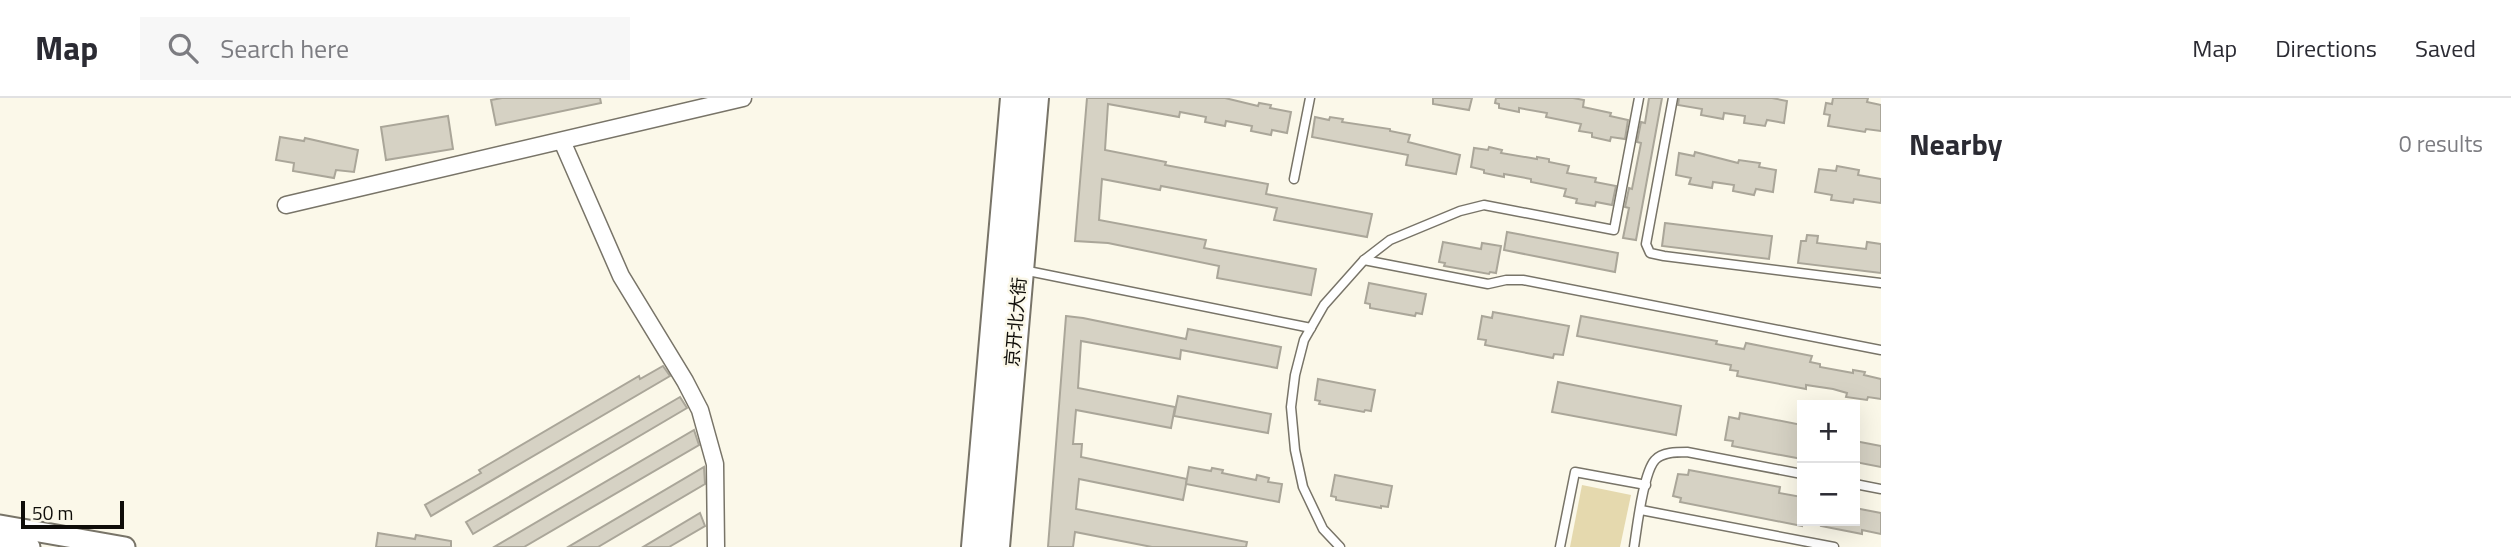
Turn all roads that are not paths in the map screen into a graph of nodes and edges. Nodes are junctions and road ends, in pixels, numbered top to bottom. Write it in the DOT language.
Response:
graph roads {
  1 [pos="743,98"];
  2 [pos="1013,98"];
  3 [pos="1036,98"];
  4 [pos="1310,98"];
  5 [pos="1639,98"];
  6 [pos="1673,98"];
  7 [pos="562,141"];
  8 [pos="1294,178"];
  9 [pos="286,205"];
  10 [pos="1364,260"];
  11 [pos="1020,269"];
  12 [pos="1881,283"];
  13 [pos="1311,328"];
  14 [pos="1881,350"];
  15 [pos="1797,473"];
  16 [pos="1646,485"];
  17 [pos="1860,485"];
  18 [pos="1881,489"];
  19 [pos="1641,510"];
  20 [pos="0,525"];
  21 [pos="0,542"];
  22 [pos="30,547"];
  23 [pos="125,547"];
  24 [pos="716,547"];
  25 [pos="974,547"];
  26 [pos="997,547"];
  27 [pos="1340,547"];
  28 [pos="1560,547"];
  29 [pos="1634,547"];
  30 [pos="1834,547"];
  1 -- 7 [label="street"];
  2 -- 25 [label="main road, 京开北大街"];
  3 -- 11 [label="main road, 京开北大街"];
  4 -- 8 [label="lane"];
  5 -- 10 [label="lane"];
  6 -- 12 [label="lane"];
  7 -- 9 [label="street"];
  7 -- 24 [label="street"];
  10 -- 13 [label="lane"];
  10 -- 14 [label="lane"];
  11 -- 13 [label="lane"];
  11 -- 26 [label="main road, 京开北大街"];
  13 -- 27 [label="lane"];
  15 -- 16 [label="lane"];
  16 -- 19 [label="lane"];
  16 -- 28 [label="lane"];
  17 -- 18 [label="lane"];
  19 -- 29 [label="lane"];
  19 -- 30 [label="lane"];
  20 -- 23 [label="street"];
  21 -- 22 [label="street"];
}
